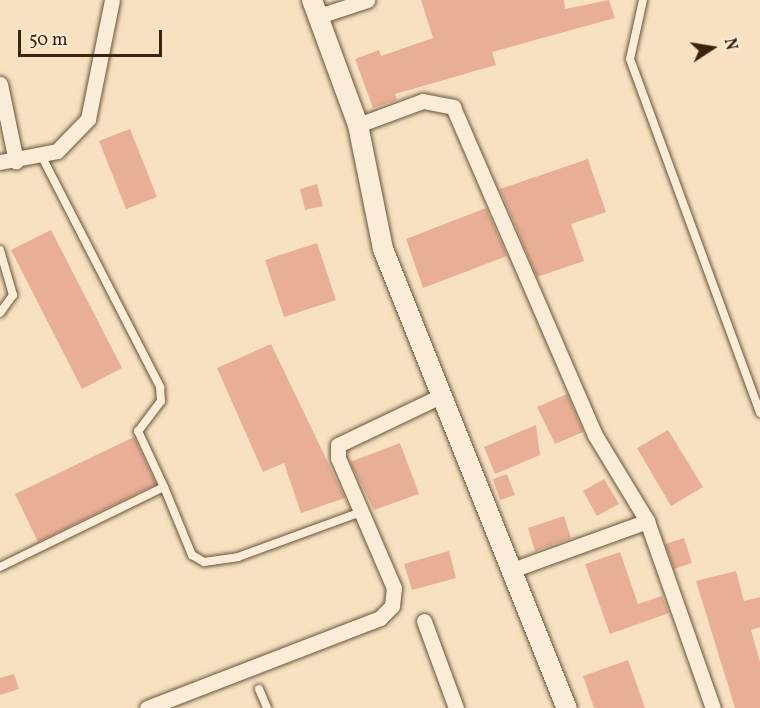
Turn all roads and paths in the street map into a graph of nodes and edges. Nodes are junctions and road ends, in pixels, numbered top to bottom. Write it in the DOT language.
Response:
graph roads {
  1 [pos="112,0"];
  2 [pos="367,0"];
  3 [pos="644,0"];
  4 [pos="315,8"];
  5 [pos="0,84"];
  6 [pos="358,125"];
  7 [pos="42,157"];
  8 [pos="16,161"];
  9 [pos="0,162"];
  10 [pos="0,250"];
  11 [pos="0,313"];
  12 [pos="443,395"];
  13 [pos="760,413"];
  14 [pos="164,487"];
  15 [pos="361,512"];
  16 [pos="647,521"];
  17 [pos="0,567"];
  18 [pos="512,570"];
  19 [pos="424,621"];
  20 [pos="259,689"];
  21 [pos="147,708"];
  22 [pos="267,708"];
  23 [pos="456,708"];
  24 [pos="567,708"];
  25 [pos="713,708"];
  1 -- 7 [label="street"];
  2 -- 4 [label="street"];
  3 -- 13 [label="lane"];
  4 -- 6 [label="street"];
  5 -- 8 [label="street"];
  6 -- 12 [label="street"];
  6 -- 16 [label="street"];
  7 -- 8 [label="street"];
  7 -- 14 [label="lane"];
  8 -- 9 [label="street"];
  10 -- 11 [label="lane"];
  12 -- 15 [label="street"];
  12 -- 18 [label="street"];
  14 -- 15 [label="lane"];
  14 -- 17 [label="lane"];
  15 -- 21 [label="street"];
  16 -- 18 [label="street"];
  16 -- 25 [label="street"];
  18 -- 24 [label="street"];
  19 -- 23 [label="street"];
  20 -- 22 [label="lane"];
}
